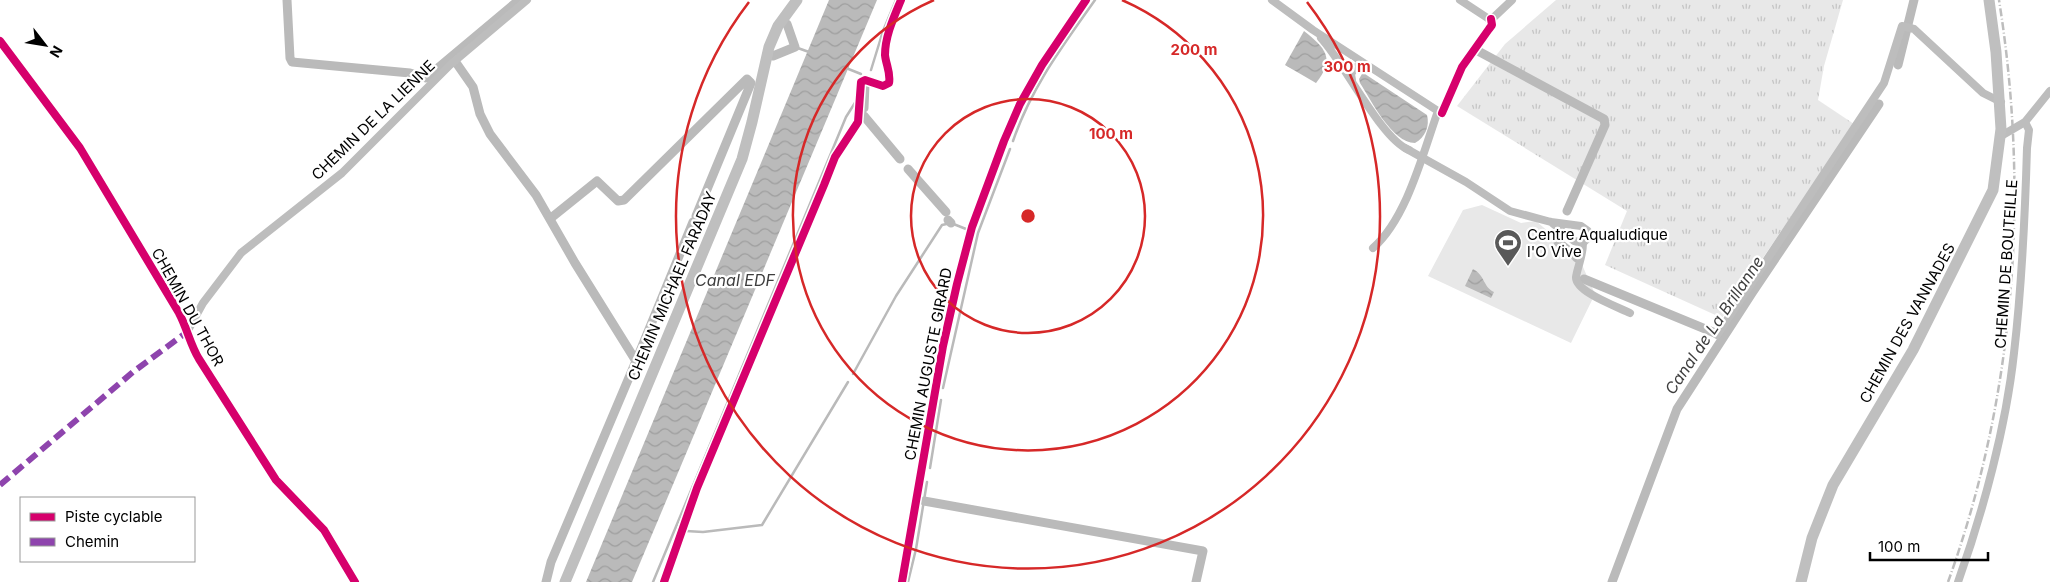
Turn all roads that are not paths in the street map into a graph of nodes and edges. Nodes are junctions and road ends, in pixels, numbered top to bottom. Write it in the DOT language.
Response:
graph roads {
  1 [pos="527,0"];
  2 [pos="797,0"];
  3 [pos="1086,0"];
  4 [pos="1272,0"];
  5 [pos="1460,0"];
  6 [pos="1512,0"];
  7 [pos="1989,0"];
  8 [pos="1313,30"];
  9 [pos="0,41"];
  10 [pos="1369,66"];
  11 [pos="1352,80"];
  12 [pos="2050,91"];
  13 [pos="2000,102"];
  14 [pos="2025,122"];
  15 [pos="2001,136"];
  16 [pos="1428,140"];
  17 [pos="1406,148"];
  18 [pos="1422,157"];
  19 [pos="1551,222"];
  20 [pos="1583,243"];
  21 [pos="1373,248"];
  22 [pos="1630,313"];
  23 [pos="187,332"];
  24 [pos="1717,335"];
  25 [pos="355,582"];
  26 [pos="565,582"];
  27 [pos="902,582"];
  28 [pos="1801,582"];
  29 [pos="1958,582"];
  1 -- 23 [label="street, CHEMIN DE LA LIENNE"];
  2 -- 26 [label="street, CHEMIN MICHAEL FARADAY"];
  3 -- 27 [label="street, CHEMIN AUGUSTE GIRARD"];
  4 -- 8 [label="street"];
  5 -- 6 [label="street"];
  7 -- 13 [label="street, CHEMIN DES VANNADES"];
  8 -- 10 [label="street"];
  8 -- 11 [label="street"];
  9 -- 23 [label="street, CHEMIN DU THOR"];
  10 -- 11 [label="street"];
  10 -- 16 [label="street"];
  11 -- 17 [label="street"];
  12 -- 14 [label="street"];
  13 -- 15 [label="street, CHEMIN DES VANNADES"];
  13 -- 24 [label="street"];
  14 -- 15 [label="street"];
  14 -- 29 [label="street, CHEMIN DE BOUTEILLE"];
  15 -- 28 [label="street, CHEMIN DES VANNADES"];
  16 -- 17 [label="street"];
  16 -- 18 [label="street"];
  17 -- 18 [label="street"];
  18 -- 19 [label="street"];
  18 -- 21 [label="street"];
  19 -- 20 [label="street"];
  19 -- 20 [label="street"];
  20 -- 22 [label="street"];
  23 -- 25 [label="street, CHEMIN DU THOR"];
}
